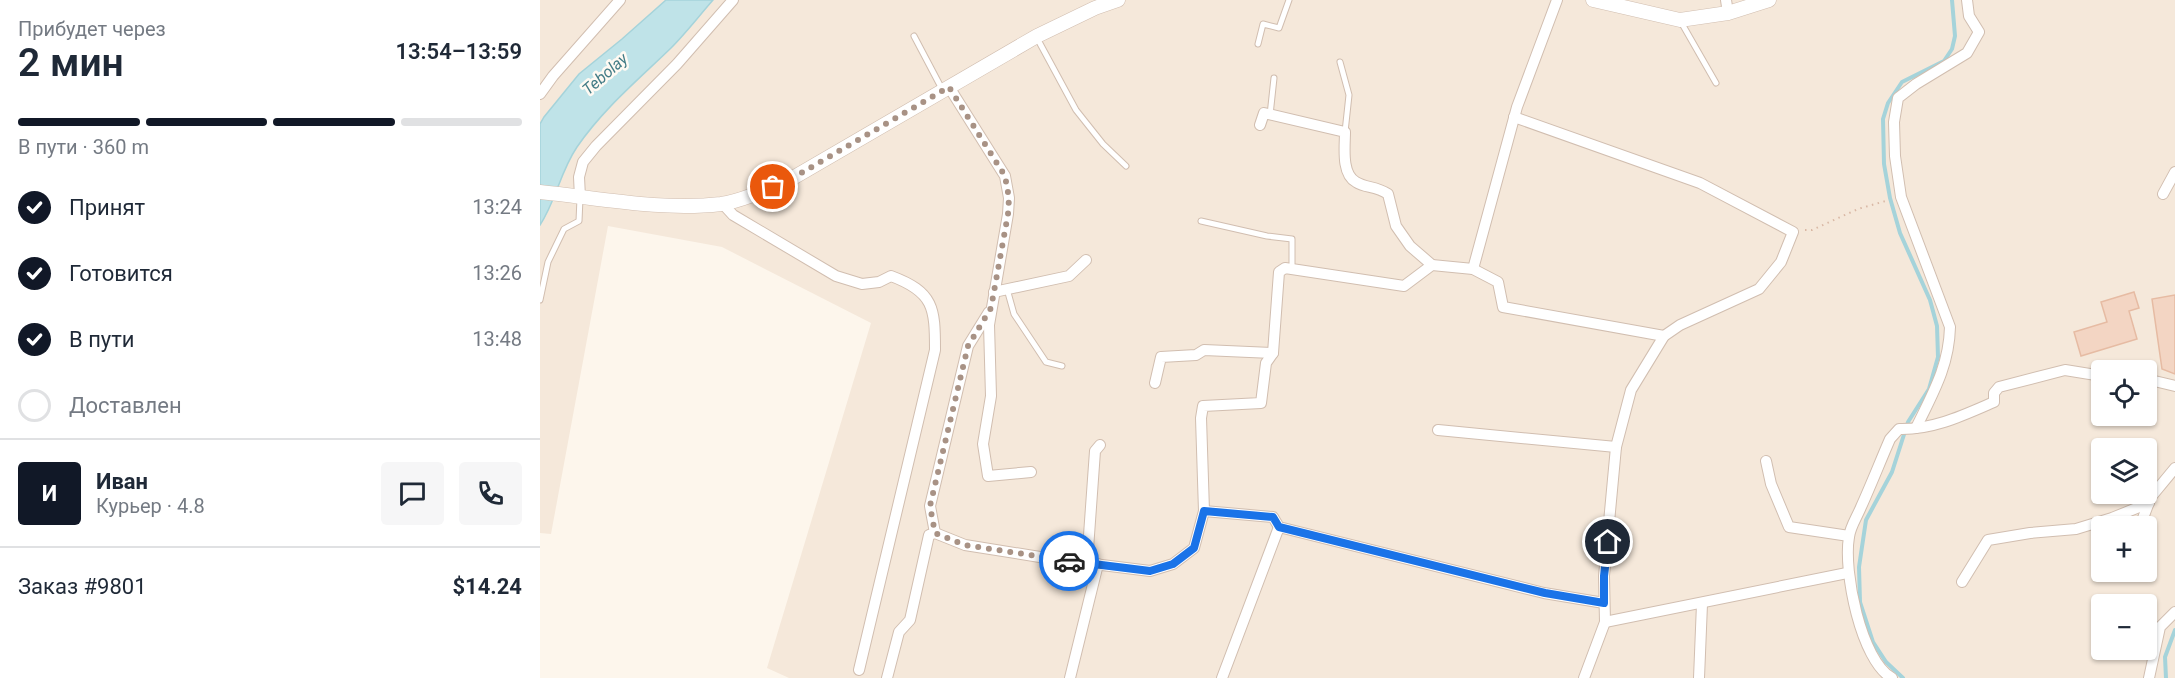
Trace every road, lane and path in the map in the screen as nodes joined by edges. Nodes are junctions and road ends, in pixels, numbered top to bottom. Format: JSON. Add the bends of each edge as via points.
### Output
{"nodes":[{"id":1,"x":621,"y":0,"type":"edge"},
{"id":2,"x":733,"y":0,"type":"edge"},
{"id":3,"x":1118,"y":0,"type":"edge"},
{"id":4,"x":1289,"y":0,"type":"edge"},
{"id":5,"x":1557,"y":0,"type":"edge"},
{"id":6,"x":1593,"y":0,"type":"edge"},
{"id":7,"x":1769,"y":0,"type":"edge"},
{"id":8,"x":1967,"y":0,"type":"edge"},
{"id":9,"x":1094,"y":4,"type":"edge"},
{"id":10,"x":1727,"y":6,"type":"edge"},
{"id":11,"x":1680,"y":20,"type":"junction"},
{"id":12,"x":914,"y":36,"type":"dead end"},
{"id":13,"x":1036,"y":36,"type":"junction"},
{"id":14,"x":1258,"y":44,"type":"dead end"},
{"id":15,"x":1340,"y":62,"type":"dead end"},
{"id":16,"x":1274,"y":78,"type":"dead end"},
{"id":17,"x":1716,"y":83,"type":"dead end"},
{"id":18,"x":946,"y":88,"type":"junction"},
{"id":19,"x":540,"y":94,"type":"edge"},
{"id":20,"x":1270,"y":115,"type":"junction"},
{"id":21,"x":1514,"y":117,"type":"junction"},
{"id":22,"x":1260,"y":124,"type":"dead end"},
{"id":23,"x":1344,"y":132,"type":"junction"},
{"id":24,"x":1126,"y":166,"type":"dead end"},
{"id":25,"x":2175,"y":172,"type":"edge"},
{"id":26,"x":540,"y":192,"type":"edge"},
{"id":27,"x":2163,"y":194,"type":"dead end"},
{"id":28,"x":580,"y":197,"type":"junction"},
{"id":29,"x":1887,"y":200,"type":"dead end"},
{"id":30,"x":722,"y":204,"type":"junction"},
{"id":31,"x":1201,"y":221,"type":"dead end"},
{"id":32,"x":1793,"y":232,"type":"junction"},
{"id":33,"x":1086,"y":260,"type":"dead end"},
{"id":34,"x":1432,"y":265,"type":"junction"},
{"id":35,"x":1292,"y":268,"type":"junction"},
{"id":36,"x":1473,"y":269,"type":"junction"},
{"id":37,"x":1007,"y":289,"type":"junction"},
{"id":38,"x":994,"y":292,"type":"junction"},
{"id":39,"x":540,"y":300,"type":"edge"},
{"id":40,"x":991,"y":308,"type":"junction"},
{"id":41,"x":1664,"y":336,"type":"junction"},
{"id":42,"x":1273,"y":353,"type":"junction"},
{"id":43,"x":1062,"y":366,"type":"dead end"},
{"id":44,"x":2091,"y":374,"type":"edge"},
{"id":45,"x":1155,"y":382,"type":"dead end"},
{"id":46,"x":2157,"y":382,"type":"edge"},
{"id":47,"x":2175,"y":386,"type":"edge"},
{"id":48,"x":1908,"y":428,"type":"junction"},
{"id":49,"x":1438,"y":430,"type":"dead end"},
{"id":50,"x":1100,"y":445,"type":"dead end"},
{"id":51,"x":1616,"y":447,"type":"junction"},
{"id":52,"x":1766,"y":461,"type":"dead end"},
{"id":53,"x":2175,"y":468,"type":"edge"},
{"id":54,"x":1031,"y":472,"type":"dead end"},
{"id":55,"x":2157,"y":490,"type":"edge"},
{"id":56,"x":2147,"y":504,"type":"edge"},
{"id":57,"x":1204,"y":511,"type":"junction"},
{"id":58,"x":1279,"y":527,"type":"junction"},
{"id":59,"x":935,"y":533,"type":"junction"},
{"id":60,"x":1849,"y":536,"type":"junction"},
{"id":61,"x":1093,"y":564,"type":"junction"},
{"id":62,"x":1847,"y":573,"type":"junction"},
{"id":63,"x":1962,"y":582,"type":"dead end"},
{"id":64,"x":1604,"y":603,"type":"junction"},
{"id":65,"x":1702,"y":604,"type":"junction"},
{"id":66,"x":2175,"y":612,"type":"edge"},
{"id":67,"x":1605,"y":622,"type":"junction"},
{"id":68,"x":859,"y":670,"type":"dead end"},
{"id":69,"x":887,"y":678,"type":"edge"},
{"id":70,"x":1070,"y":678,"type":"edge"},
{"id":71,"x":1222,"y":678,"type":"edge"},
{"id":72,"x":1584,"y":678,"type":"edge"},
{"id":73,"x":1700,"y":678,"type":"edge"},
{"id":74,"x":1892,"y":678,"type":"edge"},
{"id":75,"x":2150,"y":678,"type":"edge"}],
"edges":[{"from":1,"to":19,"type":"street"},
{"from":2,"to":28,"type":"street","via":[[583,162]]},
{"from":3,"to":9,"type":"street"},
{"from":4,"to":14,"type":"lane","via":[[1279,28],[1263,24]]},
{"from":5,"to":21,"type":"street"},
{"from":6,"to":11,"type":"street"},
{"from":7,"to":10,"type":"street"},
{"from":8,"to":48,"type":"street","via":[[1969,16],[1979,32],[1967,53],[1898,98],[1894,122],[1901,197],[1950,327],[1940,380]]},
{"from":9,"to":13,"type":"street"},
{"from":10,"to":11,"type":"street"},
{"from":11,"to":17,"type":"lane"},
{"from":12,"to":18,"type":"lane"},
{"from":13,"to":18,"type":"street"},
{"from":13,"to":24,"type":"lane","via":[[1076,110]]},
{"from":15,"to":23,"type":"lane","via":[[1349,95]]},
{"from":16,"to":20,"type":"lane"},
{"from":18,"to":30,"type":"street","via":[[791,179]]},
{"from":18,"to":38,"type":"street","via":[[1005,176],[1008,214]]},
{"from":20,"to":22,"type":"street","via":[[1264,114]]},
{"from":20,"to":23,"type":"street"},
{"from":21,"to":32,"type":"street","via":[[1700,183]]},
{"from":21,"to":36,"type":"street"},
{"from":23,"to":34,"type":"street","via":[[1349,174],[1355,182],[1388,194],[1396,226],[1410,246]]},
{"from":25,"to":27,"type":"street"},
{"from":26,"to":28,"type":"street"},
{"from":28,"to":30,"type":"street","via":[[669,205]]},
{"from":28,"to":39,"type":"lane","via":[[579,221],[564,229],[548,262]]},
{"from":29,"to":32,"type":"path","via":[[1812,230]]},
{"from":30,"to":68,"type":"street","via":[[733,215],[836,276],[862,285],[891,276],[911,284],[932,304],[935,350]]},
{"from":31,"to":35,"type":"lane","via":[[1292,239]]},
{"from":32,"to":41,"type":"street","via":[[1781,262],[1759,289]]},
{"from":33,"to":37,"type":"street","via":[[1069,276]]},
{"from":34,"to":35,"type":"street","via":[[1404,286]]},
{"from":34,"to":36,"type":"street"},
{"from":35,"to":42,"type":"street","via":[[1279,272]]},
{"from":36,"to":41,"type":"street","via":[[1498,282],[1503,307]]},
{"from":37,"to":38,"type":"street"},
{"from":37,"to":43,"type":"lane","via":[[1014,314],[1046,362]]},
{"from":38,"to":40,"type":"street"},
{"from":40,"to":54,"type":"street","via":[[991,396],[983,444],[988,476]]},
{"from":40,"to":59,"type":"street","via":[[968,346],[930,506]]},
{"from":41,"to":51,"type":"street","via":[[1631,390]]},
{"from":42,"to":45,"type":"street","via":[[1204,350],[1196,356],[1161,357]]},
{"from":42,"to":57,"type":"street","via":[[1266,363],[1261,403],[1203,406]]},
{"from":44,"to":48,"type":"street","via":[[2065,370],[1999,387],[1994,402],[1948,422]]},
{"from":46,"to":47,"type":"street"},
{"from":48,"to":60,"type":"street","via":[[1890,439]]},
{"from":49,"to":51,"type":"street"},
{"from":50,"to":61,"type":"street","via":[[1095,451]]},
{"from":51,"to":64,"type":"street"},
{"from":52,"to":60,"type":"street","via":[[1789,527]]},
{"from":53,"to":55,"type":"street"},
{"from":56,"to":63,"type":"street","via":[[2076,530],[1988,540]]},
{"from":57,"to":58,"type":"street","via":[[1273,517]]},
{"from":57,"to":61,"type":"street","via":[[1194,548],[1173,564],[1150,571]]},
{"from":58,"to":64,"type":"street","via":[[1545,593]]},
{"from":58,"to":71,"type":"street"},
{"from":59,"to":61,"type":"street","via":[[965,545]]},
{"from":59,"to":69,"type":"street","via":[[929,535],[910,620],[899,633]]},
{"from":60,"to":62,"type":"street"},
{"from":61,"to":70,"type":"street"},
{"from":62,"to":65,"type":"street"},
{"from":62,"to":74,"type":"street","via":[[1864,637],[1884,673]]},
{"from":64,"to":67,"type":"street"},
{"from":65,"to":67,"type":"street"},
{"from":65,"to":73,"type":"street"},
{"from":66,"to":75,"type":"street","via":[[2160,627]]},
{"from":67,"to":72,"type":"street"}]}
